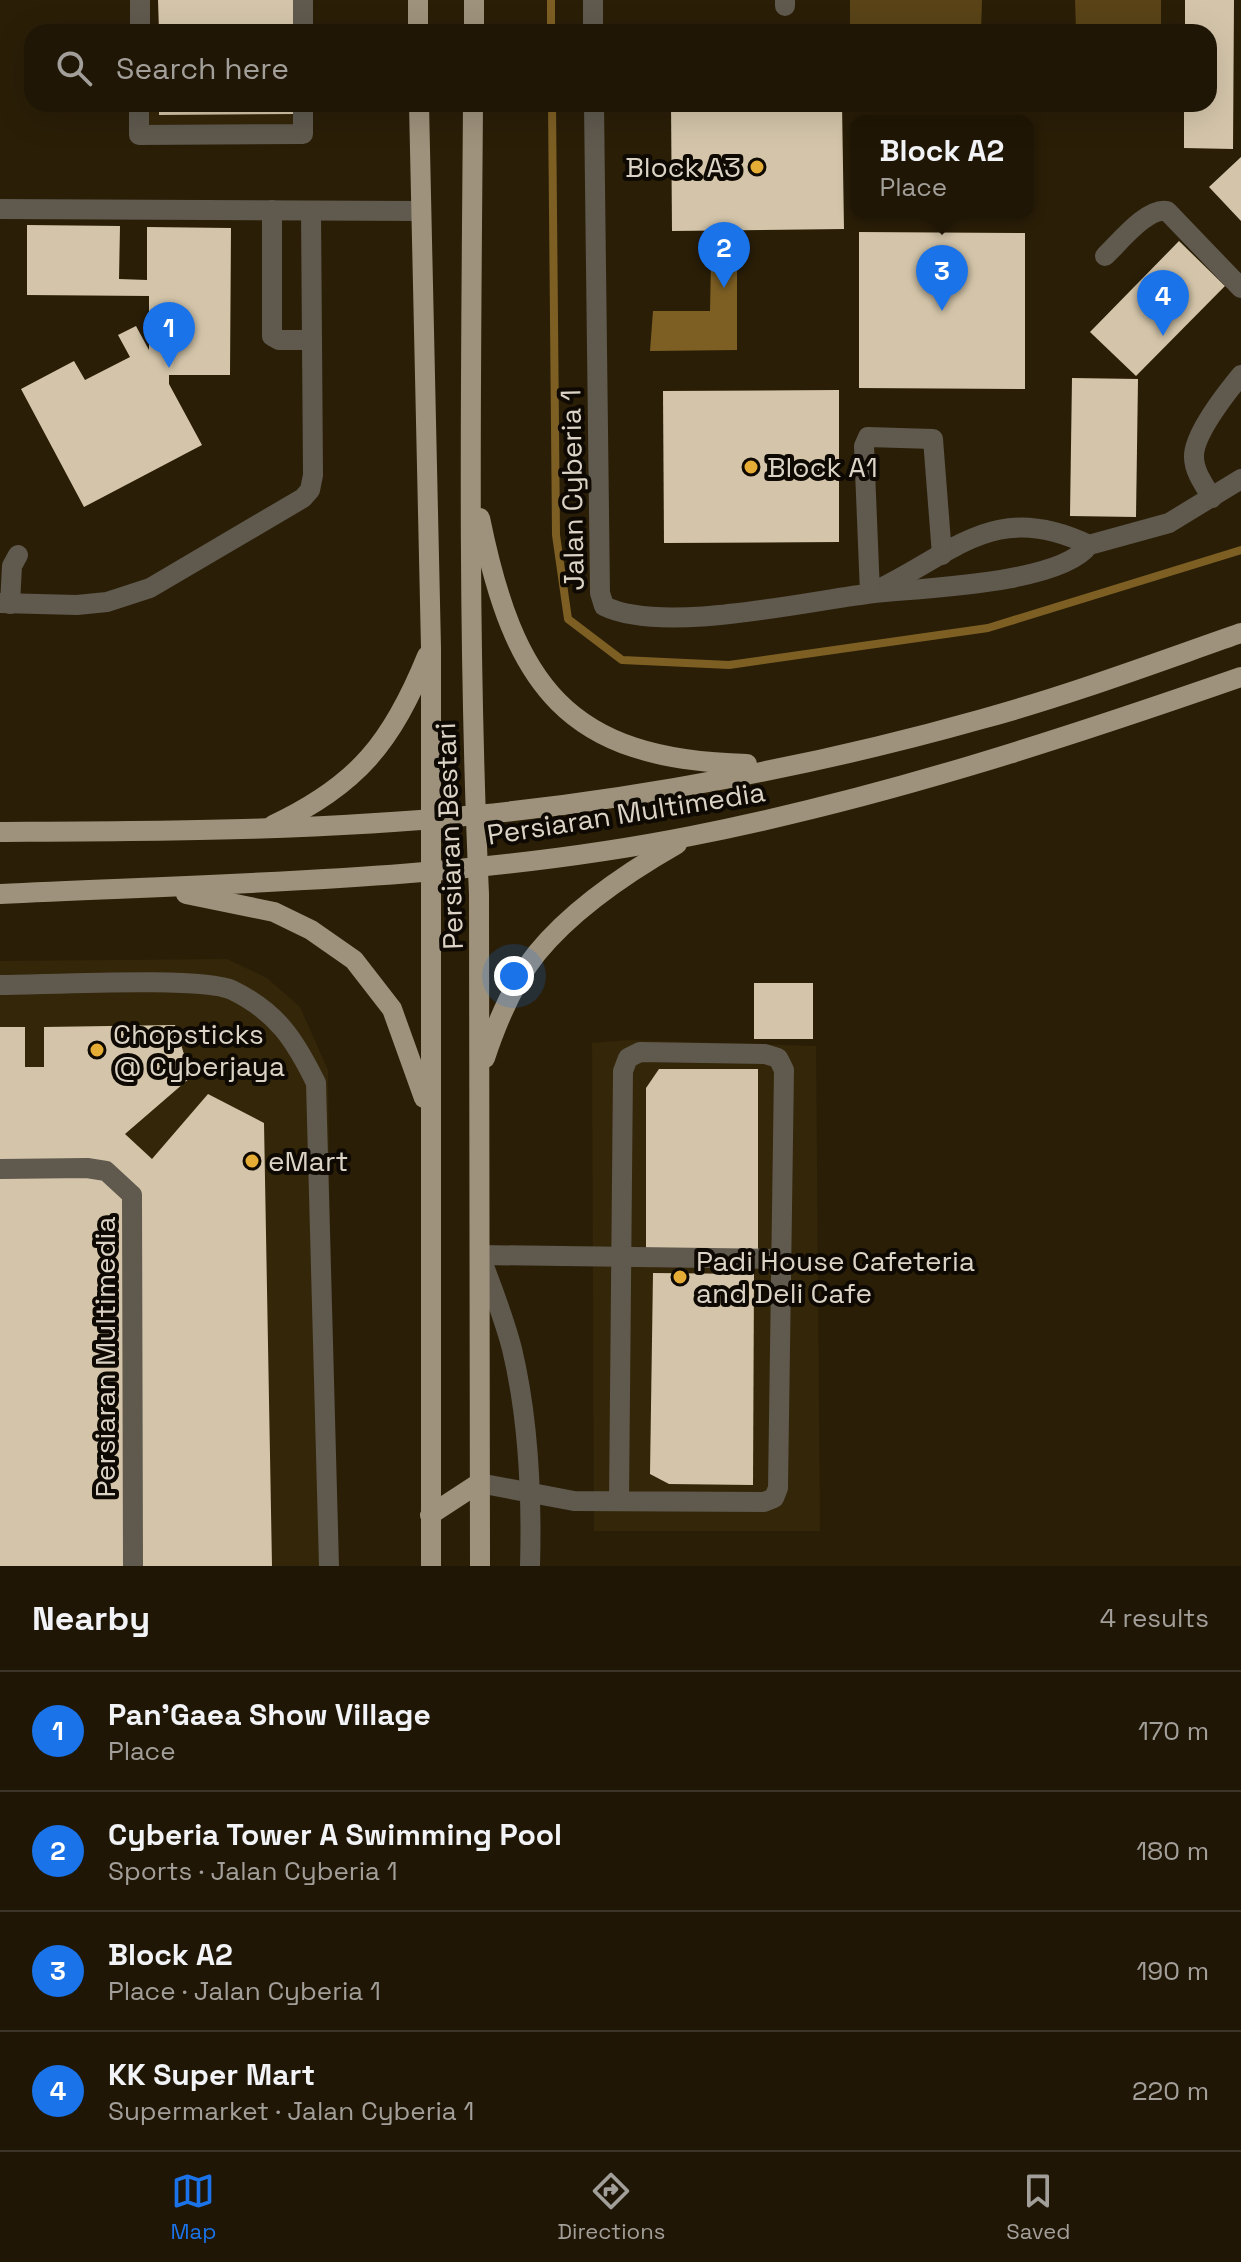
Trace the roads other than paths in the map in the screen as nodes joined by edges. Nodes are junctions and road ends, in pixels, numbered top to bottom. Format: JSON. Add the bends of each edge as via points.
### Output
{"nodes":[{"id":1,"x":140,"y":0,"type":"edge"},
{"id":2,"x":303,"y":0,"type":"edge"},
{"id":3,"x":418,"y":0,"type":"edge"},
{"id":4,"x":474,"y":0,"type":"edge"},
{"id":5,"x":593,"y":0,"type":"edge"},
{"id":6,"x":140,"y":24,"type":"edge"},
{"id":7,"x":303,"y":24,"type":"edge"},
{"id":8,"x":418,"y":24,"type":"edge"},
{"id":9,"x":474,"y":24,"type":"edge"},
{"id":10,"x":593,"y":24,"type":"edge"},
{"id":11,"x":139,"y":112,"type":"edge"},
{"id":12,"x":303,"y":112,"type":"edge"},
{"id":13,"x":419,"y":112,"type":"edge"},
{"id":14,"x":473,"y":112,"type":"edge"},
{"id":15,"x":594,"y":112,"type":"edge"},
{"id":16,"x":0,"y":209,"type":"edge"},
{"id":17,"x":272,"y":210,"type":"junction"},
{"id":18,"x":311,"y":211,"type":"junction"},
{"id":19,"x":420,"y":211,"type":"junction"},
{"id":20,"x":1105,"y":256,"type":"dead end"},
{"id":21,"x":1241,"y":288,"type":"edge"},
{"id":22,"x":312,"y":340,"type":"junction"},
{"id":23,"x":1241,"y":375,"type":"edge"},
{"id":24,"x":471,"y":471,"type":"junction"},
{"id":25,"x":1241,"y":479,"type":"edge"},
{"id":26,"x":1212,"y":498,"type":"junction"},
{"id":27,"x":1089,"y":545,"type":"junction"},
{"id":28,"x":18,"y":555,"type":"dead end"},
{"id":29,"x":942,"y":555,"type":"junction"},
{"id":30,"x":870,"y":593,"type":"junction"},
{"id":31,"x":5,"y":603,"type":"edge"},
{"id":32,"x":1241,"y":633,"type":"edge"},
{"id":33,"x":431,"y":648,"type":"junction"},
{"id":34,"x":1241,"y":677,"type":"edge"},
{"id":35,"x":821,"y":757,"type":"junction"},
{"id":36,"x":475,"y":816,"type":"junction"},
{"id":37,"x":431,"y":819,"type":"junction"},
{"id":38,"x":263,"y":830,"type":"junction"},
{"id":39,"x":0,"y":832,"type":"edge"},
{"id":40,"x":691,"y":836,"type":"junction"},
{"id":41,"x":478,"y":866,"type":"junction"},
{"id":42,"x":431,"y":870,"type":"junction"},
{"id":43,"x":152,"y":887,"type":"junction"},
{"id":44,"x":0,"y":894,"type":"edge"},
{"id":45,"x":0,"y":985,"type":"edge"},
{"id":46,"x":481,"y":1071,"type":"junction"},
{"id":47,"x":430,"y":1113,"type":"junction"},
{"id":48,"x":0,"y":1169,"type":"edge"},
{"id":49,"x":480,"y":1255,"type":"junction"},
{"id":50,"x":620,"y":1255,"type":"junction"},
{"id":51,"x":781,"y":1259,"type":"junction"},
{"id":52,"x":479,"y":1483,"type":"junction"},
{"id":53,"x":532,"y":1492,"type":"junction"},
{"id":54,"x":619,"y":1501,"type":"junction"},
{"id":55,"x":430,"y":1515,"type":"junction"},
{"id":56,"x":133,"y":1566,"type":"edge"},
{"id":57,"x":329,"y":1566,"type":"edge"},
{"id":58,"x":431,"y":1566,"type":"edge"},
{"id":59,"x":480,"y":1566,"type":"edge"},
{"id":60,"x":530,"y":1566,"type":"edge"}],
"edges":[{"from":1,"to":6,"type":"street"},
{"from":2,"to":7,"type":"street"},
{"from":3,"to":8,"type":"main road"},
{"from":4,"to":9,"type":"main road"},
{"from":5,"to":10,"type":"street"},
{"from":11,"to":12,"type":"street","via":[[139,135],[303,134]]},
{"from":13,"to":19,"type":"main road","name":"Persiaran Bestari"},
{"from":14,"to":24,"type":"main road","name":"Persiaran Bestari"},
{"from":15,"to":30,"type":"street","name":"Jalan Cyberia 1","via":[[604,606],[617,613],[706,615]]},
{"from":16,"to":17,"type":"street"},
{"from":17,"to":18,"type":"street"},
{"from":17,"to":22,"type":"street","via":[[272,336]]},
{"from":18,"to":19,"type":"street"},
{"from":18,"to":22,"type":"street"},
{"from":19,"to":33,"type":"main road","name":"Persiaran Bestari"},
{"from":20,"to":21,"type":"street","via":[[1151,214],[1167,211]]},
{"from":22,"to":31,"type":"street","via":[[313,475],[303,498],[150,588],[107,602]]},
{"from":23,"to":26,"type":"street","via":[[1213,412],[1193,455]]},
{"from":24,"to":35,"type":"main road","via":[[493,580],[517,647],[570,713],[608,738],[652,755],[747,764]]},
{"from":24,"to":36,"type":"main road","name":"Persiaran Bestari"},
{"from":25,"to":26,"type":"street","name":"Jalan Cyberia 1"},
{"from":26,"to":27,"type":"street","name":"Jalan Cyberia 1","via":[[1169,523]]},
{"from":27,"to":29,"type":"street","name":"Jalan Cyberia 1","via":[[1053,532],[999,527]]},
{"from":27,"to":30,"type":"street","name":"Jalan Cyberia 1","via":[[1059,566],[1005,579]]},
{"from":28,"to":31,"type":"street"},
{"from":29,"to":30,"type":"street","name":"Jalan Cyberia 1"},
{"from":29,"to":30,"type":"street","via":[[933,439],[868,437],[864,446]]},
{"from":32,"to":35,"type":"main road","name":"Persiaran Multimedia","via":[[982,719]]},
{"from":33,"to":37,"type":"main road","name":"Persiaran Bestari"},
{"from":33,"to":38,"type":"main road","via":[[402,713],[363,765],[337,791]]},
{"from":34,"to":40,"type":"main road","name":"Persiaran Multimedia","via":[[990,762]]},
{"from":35,"to":36,"type":"main road","name":"Persiaran Multimedia"},
{"from":36,"to":37,"type":"main road","name":"Persiaran Multimedia"},
{"from":36,"to":41,"type":"main road","name":"Persiaran Bestari"},
{"from":37,"to":38,"type":"main road","name":"Persiaran Multimedia"},
{"from":37,"to":42,"type":"main road","name":"Persiaran Bestari"},
{"from":38,"to":39,"type":"main road","name":"Persiaran Multimedia"},
{"from":40,"to":41,"type":"main road","name":"Persiaran Multimedia"},
{"from":40,"to":46,"type":"main road","via":[[639,866],[536,955],[504,1008]]},
{"from":41,"to":42,"type":"main road","name":"Persiaran Multimedia"},
{"from":41,"to":46,"type":"main road","name":"Persiaran Bestari"},
{"from":42,"to":43,"type":"main road","name":"Persiaran Multimedia"},
{"from":42,"to":47,"type":"main road","name":"Persiaran Bestari"},
{"from":43,"to":44,"type":"main road","name":"Persiaran Multimedia"},
{"from":43,"to":47,"type":"main road","via":[[274,912],[354,960],[392,1009]]},
{"from":45,"to":57,"type":"street","via":[[229,989],[266,1011],[292,1035],[316,1083]]},
{"from":46,"to":49,"type":"main road","name":"Persiaran Bestari"},
{"from":47,"to":55,"type":"main road","name":"Persiaran Bestari"},
{"from":48,"to":56,"type":"street","name":"Persiaran Multimedia","via":[[106,1171],[132,1195]]},
{"from":49,"to":50,"type":"street"},
{"from":49,"to":52,"type":"main road","name":"Persiaran Bestari"},
{"from":49,"to":53,"type":"street","via":[[511,1347]]},
{"from":50,"to":51,"type":"street"},
{"from":50,"to":51,"type":"street","via":[[623,1071],[628,1058],[640,1052],[765,1054],[778,1058],[784,1070]]},
{"from":50,"to":54,"type":"street"},
{"from":51,"to":54,"type":"street","via":[[774,1498]]},
{"from":52,"to":53,"type":"street"},
{"from":52,"to":55,"type":"main road"},
{"from":52,"to":59,"type":"main road","name":"Persiaran Bestari"},
{"from":53,"to":54,"type":"street","via":[[574,1501]]},
{"from":53,"to":60,"type":"street"},
{"from":55,"to":58,"type":"main road","name":"Persiaran Bestari"}]}
